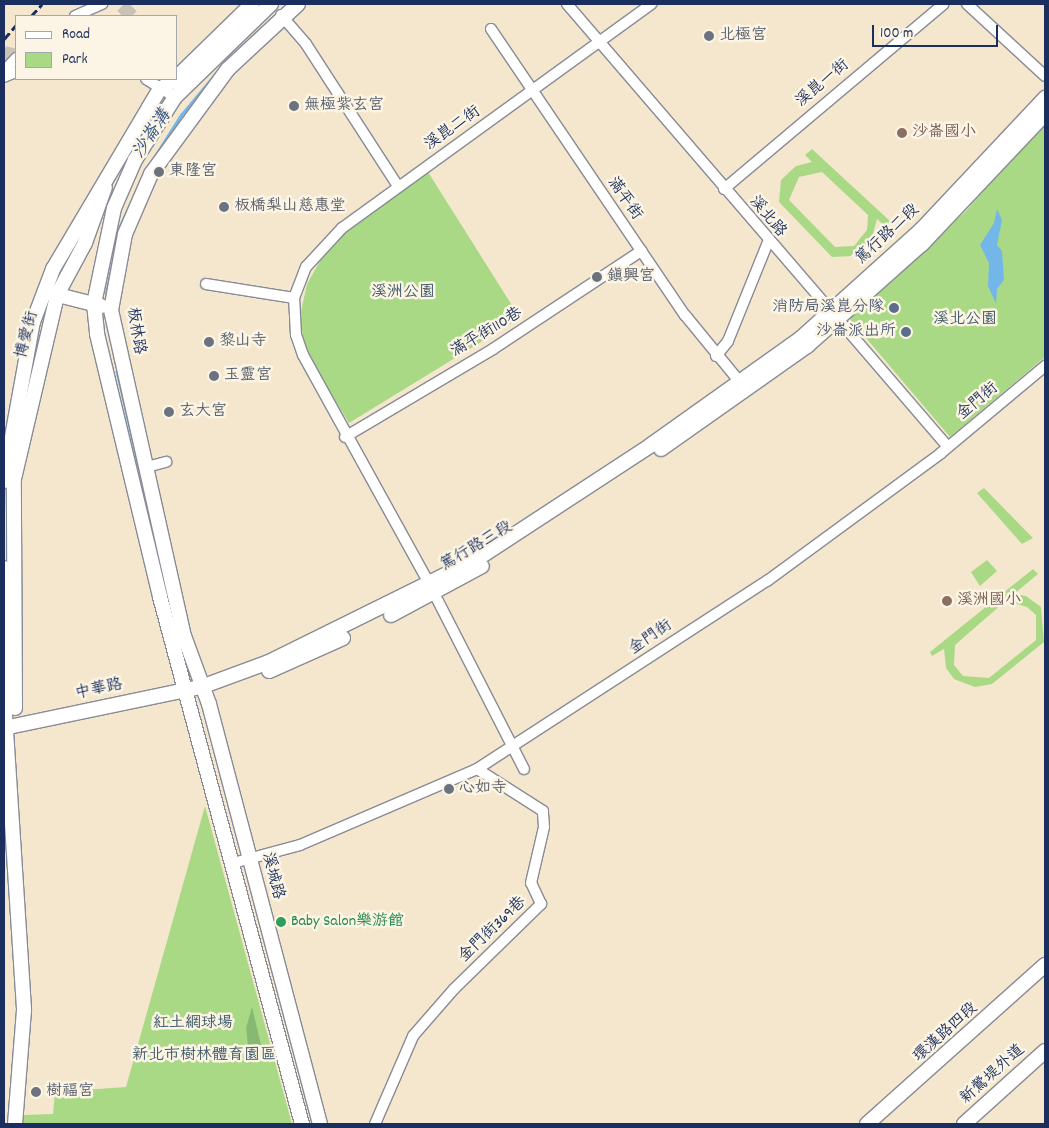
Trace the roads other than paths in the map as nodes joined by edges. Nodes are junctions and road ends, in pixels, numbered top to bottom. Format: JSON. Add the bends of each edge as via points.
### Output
{"nodes":[{"id":1,"x":102,"y":4,"type":"edge"},
{"id":2,"x":252,"y":4,"type":"edge"},
{"id":3,"x":271,"y":4,"type":"edge"},
{"id":4,"x":298,"y":4,"type":"edge"},
{"id":5,"x":567,"y":4,"type":"edge"},
{"id":6,"x":651,"y":4,"type":"edge"},
{"id":7,"x":944,"y":4,"type":"edge"},
{"id":8,"x":967,"y":4,"type":"edge"},
{"id":9,"x":77,"y":15,"type":"edge"},
{"id":10,"x":281,"y":15,"type":"junction"},
{"id":11,"x":491,"y":29,"type":"dead end"},
{"id":12,"x":600,"y":43,"type":"junction"},
{"id":13,"x":15,"y":59,"type":"edge"},
{"id":14,"x":4,"y":71,"type":"edge"},
{"id":15,"x":15,"y":73,"type":"edge"},
{"id":16,"x":1045,"y":76,"type":"edge"},
{"id":17,"x":178,"y":77,"type":"edge"},
{"id":18,"x":4,"y":79,"type":"edge"},
{"id":19,"x":178,"y":79,"type":"edge"},
{"id":20,"x":150,"y":80,"type":"edge"},
{"id":21,"x":170,"y":85,"type":"edge"},
{"id":22,"x":534,"y":90,"type":"junction"},
{"id":23,"x":1045,"y":98,"type":"edge"},
{"id":24,"x":1045,"y":114,"type":"edge"},
{"id":25,"x":398,"y":186,"type":"junction"},
{"id":26,"x":724,"y":189,"type":"junction"},
{"id":27,"x":768,"y":242,"type":"junction"},
{"id":28,"x":641,"y":251,"type":"junction"},
{"id":29,"x":206,"y":284,"type":"dead end"},
{"id":30,"x":51,"y":293,"type":"junction"},
{"id":31,"x":294,"y":298,"type":"junction"},
{"id":32,"x":94,"y":304,"type":"junction"},
{"id":33,"x":112,"y":310,"type":"junction"},
{"id":34,"x":834,"y":315,"type":"junction"},
{"id":35,"x":716,"y":356,"type":"junction"},
{"id":36,"x":1045,"y":366,"type":"edge"},
{"id":37,"x":742,"y":386,"type":"junction"},
{"id":38,"x":346,"y":437,"type":"junction"},
{"id":39,"x":948,"y":447,"type":"junction"},
{"id":40,"x":166,"y":462,"type":"dead end"},
{"id":41,"x":148,"y":466,"type":"junction"},
{"id":42,"x":4,"y":481,"type":"edge"},
{"id":43,"x":4,"y":568,"type":"edge"},
{"id":44,"x":432,"y":589,"type":"junction"},
{"id":45,"x":203,"y":690,"type":"junction"},
{"id":46,"x":187,"y":694,"type":"junction"},
{"id":47,"x":7,"y":732,"type":"edge"},
{"id":48,"x":514,"y":746,"type":"junction"},
{"id":49,"x":477,"y":769,"type":"junction"},
{"id":50,"x":524,"y":769,"type":"dead end"},
{"id":51,"x":250,"y":859,"type":"junction"},
{"id":52,"x":233,"y":862,"type":"junction"},
{"id":53,"x":1045,"y":965,"type":"edge"},
{"id":54,"x":1045,"y":1051,"type":"edge"},
{"id":55,"x":15,"y":1124,"type":"edge"},
{"id":56,"x":302,"y":1124,"type":"edge"},
{"id":57,"x":320,"y":1124,"type":"edge"},
{"id":58,"x":375,"y":1124,"type":"edge"},
{"id":59,"x":867,"y":1124,"type":"edge"},
{"id":60,"x":964,"y":1124,"type":"edge"}],
"edges":[{"from":1,"to":9,"type":"street"},
{"from":2,"to":17,"type":"street","name":"博愛街"},
{"from":3,"to":10,"type":"street"},
{"from":3,"to":19,"type":"street","name":"博愛街"},
{"from":4,"to":10,"type":"street","name":"板林路"},
{"from":5,"to":12,"type":"street","name":"溪北路"},
{"from":6,"to":12,"type":"street","name":"溪崑二街"},
{"from":7,"to":26,"type":"street","name":"溪崑一街"},
{"from":8,"to":16,"type":"street"},
{"from":10,"to":25,"type":"street","via":[[306,44]]},
{"from":10,"to":33,"type":"street","name":"板林路","via":[[201,100],[151,174],[125,234]]},
{"from":11,"to":22,"type":"street","name":"滿平街"},
{"from":12,"to":22,"type":"street","name":"溪崑二街"},
{"from":12,"to":26,"type":"street","name":"溪北路"},
{"from":13,"to":14,"type":"street"},
{"from":15,"to":18,"type":"street"},
{"from":20,"to":21,"type":"street"},
{"from":21,"to":30,"type":"street","name":"博愛街","via":[[104,187],[85,243]]},
{"from":21,"to":32,"type":"street","name":"博愛街","via":[[114,208]]},
{"from":22,"to":25,"type":"street","name":"溪崑二街"},
{"from":22,"to":28,"type":"street","name":"滿平街"},
{"from":23,"to":34,"type":"street","name":"篤行路二段","via":[[922,229]]},
{"from":24,"to":34,"type":"street","name":"篤行路二段","via":[[922,244]]},
{"from":25,"to":31,"type":"street","name":"溪崑二街","via":[[328,242],[306,267]]},
{"from":26,"to":27,"type":"street","name":"溪北路"},
{"from":27,"to":34,"type":"street","name":"溪北路"},
{"from":27,"to":35,"type":"street","via":[[728,341]]},
{"from":28,"to":35,"type":"street","name":"滿平街"},
{"from":28,"to":38,"type":"street","name":"滿平街110巷","via":[[493,349]]},
{"from":29,"to":31,"type":"street"},
{"from":30,"to":32,"type":"street"},
{"from":30,"to":42,"type":"street","name":"博愛街","via":[[33,322]]},
{"from":30,"to":47,"type":"street","name":"博愛街","via":[[14,479],[15,720]]},
{"from":31,"to":38,"type":"street","via":[[296,335],[302,355]]},
{"from":32,"to":33,"type":"street"},
{"from":32,"to":46,"type":"street","via":[[117,420]]},
{"from":33,"to":41,"type":"street","name":"板林路"},
{"from":34,"to":37,"type":"street","name":"篤行路二段"},
{"from":34,"to":39,"type":"street","name":"溪北路"},
{"from":35,"to":37,"type":"street","name":"滿平街"},
{"from":36,"to":39,"type":"street","name":"金門街"},
{"from":37,"to":44,"type":"street","name":"篤行路三段"},
{"from":38,"to":44,"type":"street"},
{"from":39,"to":48,"type":"street","name":"金門街","via":[[768,581]]},
{"from":40,"to":41,"type":"street"},
{"from":41,"to":45,"type":"street","name":"板林路","via":[[184,636]]},
{"from":43,"to":47,"type":"street"},
{"from":44,"to":45,"type":"street","name":"篤行路三段"},
{"from":44,"to":48,"type":"street"},
{"from":45,"to":46,"type":"street","name":"中華路"},
{"from":45,"to":51,"type":"street","name":"溪城路"},
{"from":46,"to":47,"type":"street","name":"中華路"},
{"from":46,"to":52,"type":"street"},
{"from":47,"to":55,"type":"street","via":[[24,1010]]},
{"from":48,"to":49,"type":"street","name":"金門街"},
{"from":48,"to":50,"type":"street"},
{"from":49,"to":51,"type":"street","name":"金門街","via":[[300,844]]},
{"from":49,"to":58,"type":"street","name":"金門街369巷","via":[[543,811],[544,827],[531,883],[541,904],[454,989],[413,1036]]},
{"from":51,"to":52,"type":"street","name":"金門街"},
{"from":51,"to":57,"type":"street","name":"溪城路"},
{"from":52,"to":56,"type":"street"},
{"from":53,"to":59,"type":"street","name":"環漢路四段"},
{"from":54,"to":60,"type":"street","name":"新鶯堤外道"}]}
